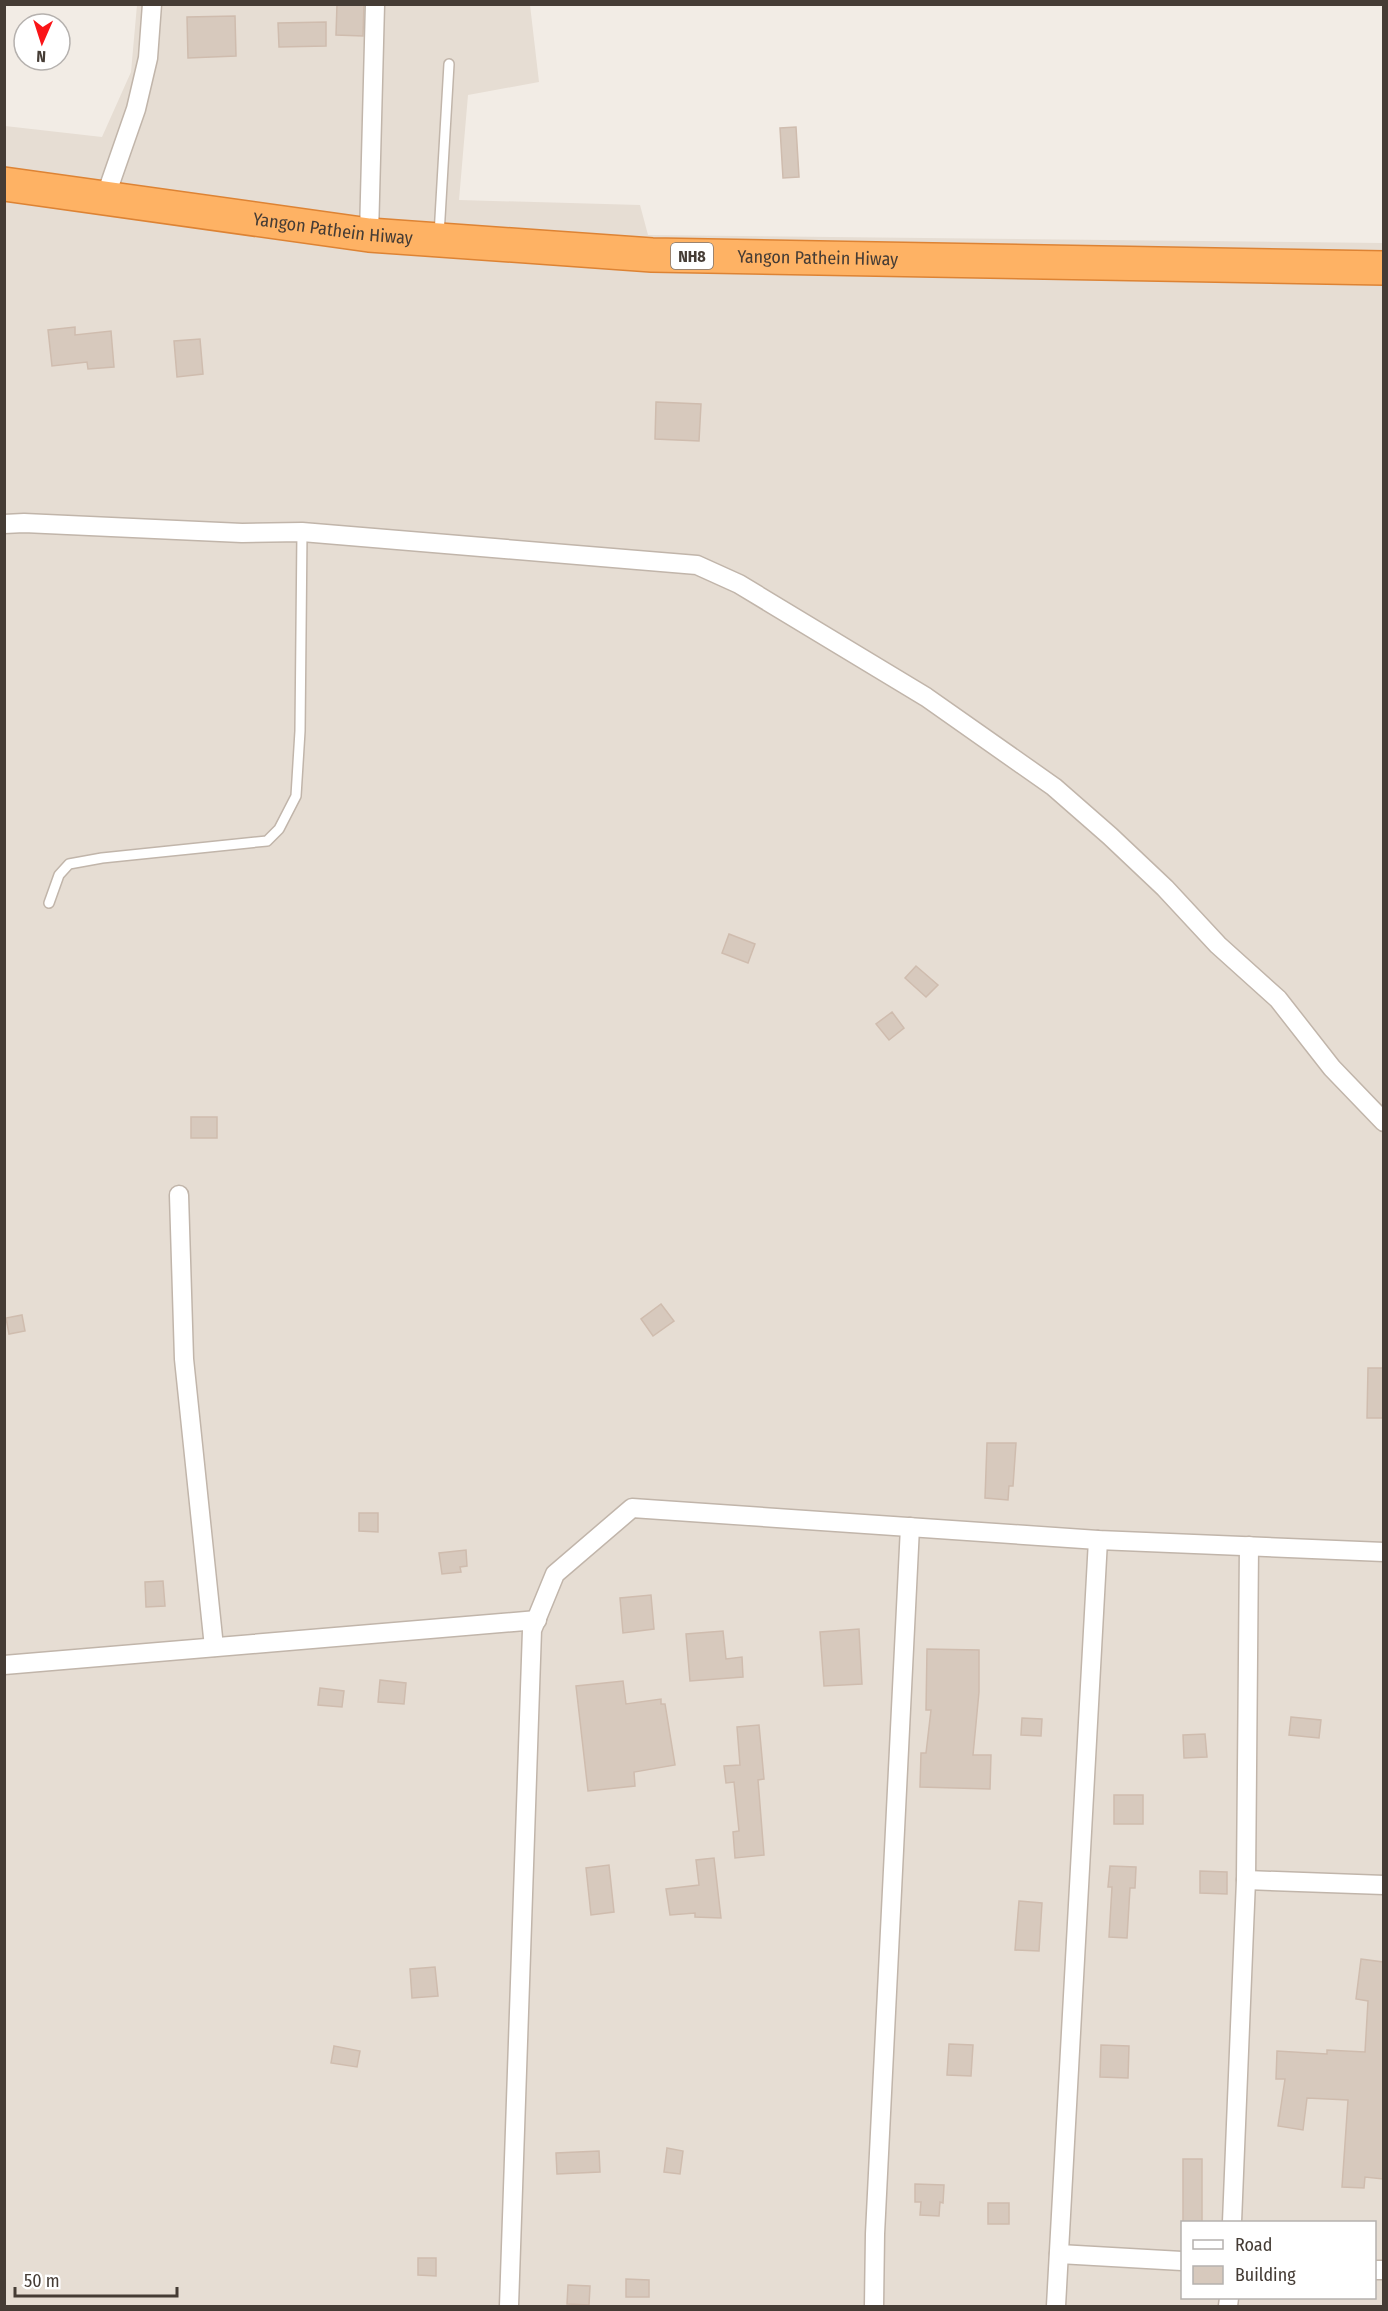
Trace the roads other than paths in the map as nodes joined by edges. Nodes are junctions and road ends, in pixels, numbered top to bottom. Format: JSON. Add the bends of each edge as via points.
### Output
{"nodes":[{"id":1,"x":152,"y":4,"type":"edge"},
{"id":2,"x":375,"y":4,"type":"edge"},
{"id":3,"x":450,"y":64,"type":"dead end"},
{"id":4,"x":4,"y":184,"type":"edge"},
{"id":5,"x":105,"y":198,"type":"junction"},
{"id":6,"x":369,"y":235,"type":"junction"},
{"id":7,"x":438,"y":240,"type":"junction"},
{"id":8,"x":1383,"y":268,"type":"edge"},
{"id":9,"x":4,"y":524,"type":"edge"},
{"id":10,"x":302,"y":532,"type":"junction"},
{"id":11,"x":49,"y":903,"type":"dead end"},
{"id":12,"x":1383,"y":1122,"type":"edge"},
{"id":13,"x":179,"y":1195,"type":"dead end"},
{"id":14,"x":910,"y":1527,"type":"junction"},
{"id":15,"x":1098,"y":1540,"type":"junction"},
{"id":16,"x":1249,"y":1546,"type":"junction"},
{"id":17,"x":1383,"y":1552,"type":"edge"},
{"id":18,"x":537,"y":1620,"type":"junction"},
{"id":19,"x":214,"y":1647,"type":"junction"},
{"id":20,"x":4,"y":1665,"type":"edge"},
{"id":21,"x":1246,"y":1880,"type":"junction"},
{"id":22,"x":1383,"y":1885,"type":"edge"},
{"id":23,"x":1232,"y":2221,"type":"edge"},
{"id":24,"x":1059,"y":2254,"type":"junction"},
{"id":25,"x":1181,"y":2261,"type":"edge"},
{"id":26,"x":509,"y":2307,"type":"edge"},
{"id":27,"x":874,"y":2307,"type":"edge"},
{"id":28,"x":1056,"y":2307,"type":"edge"}],
"edges":[{"from":1,"to":5,"type":"street","via":[[148,58],[136,109]]},
{"from":2,"to":6,"type":"street"},
{"from":3,"to":7,"type":"lane"},
{"from":4,"to":5,"type":"highway","name":"Yangon Pathein Hiway","number":"NH8"},
{"from":5,"to":6,"type":"highway","name":"Yangon Pathein Hiway","number":"NH8"},
{"from":6,"to":7,"type":"highway","name":"Yangon Pathein Hiway","number":"NH8"},
{"from":7,"to":8,"type":"highway","name":"Yangon Pathein Hiway","number":"NH8","via":[[652,255]]},
{"from":9,"to":10,"type":"street"},
{"from":10,"to":11,"type":"lane","via":[[296,796],[279,828],[267,841],[69,864],[59,875]]},
{"from":10,"to":12,"type":"street","via":[[697,565],[739,584],[926,697],[1053,787],[1110,836],[1218,945],[1278,999],[1332,1068]]},
{"from":13,"to":19,"type":"street","via":[[184,1359]]},
{"from":14,"to":15,"type":"street"},
{"from":14,"to":18,"type":"street","via":[[632,1508],[555,1574]]},
{"from":14,"to":27,"type":"street"},
{"from":15,"to":16,"type":"street"},
{"from":15,"to":24,"type":"street"},
{"from":16,"to":17,"type":"street"},
{"from":16,"to":21,"type":"street"},
{"from":18,"to":19,"type":"street"},
{"from":18,"to":26,"type":"street","via":[[532,1630]]},
{"from":19,"to":20,"type":"street"},
{"from":21,"to":22,"type":"street"},
{"from":21,"to":23,"type":"street"},
{"from":24,"to":25,"type":"street"},
{"from":24,"to":28,"type":"street"}]}
